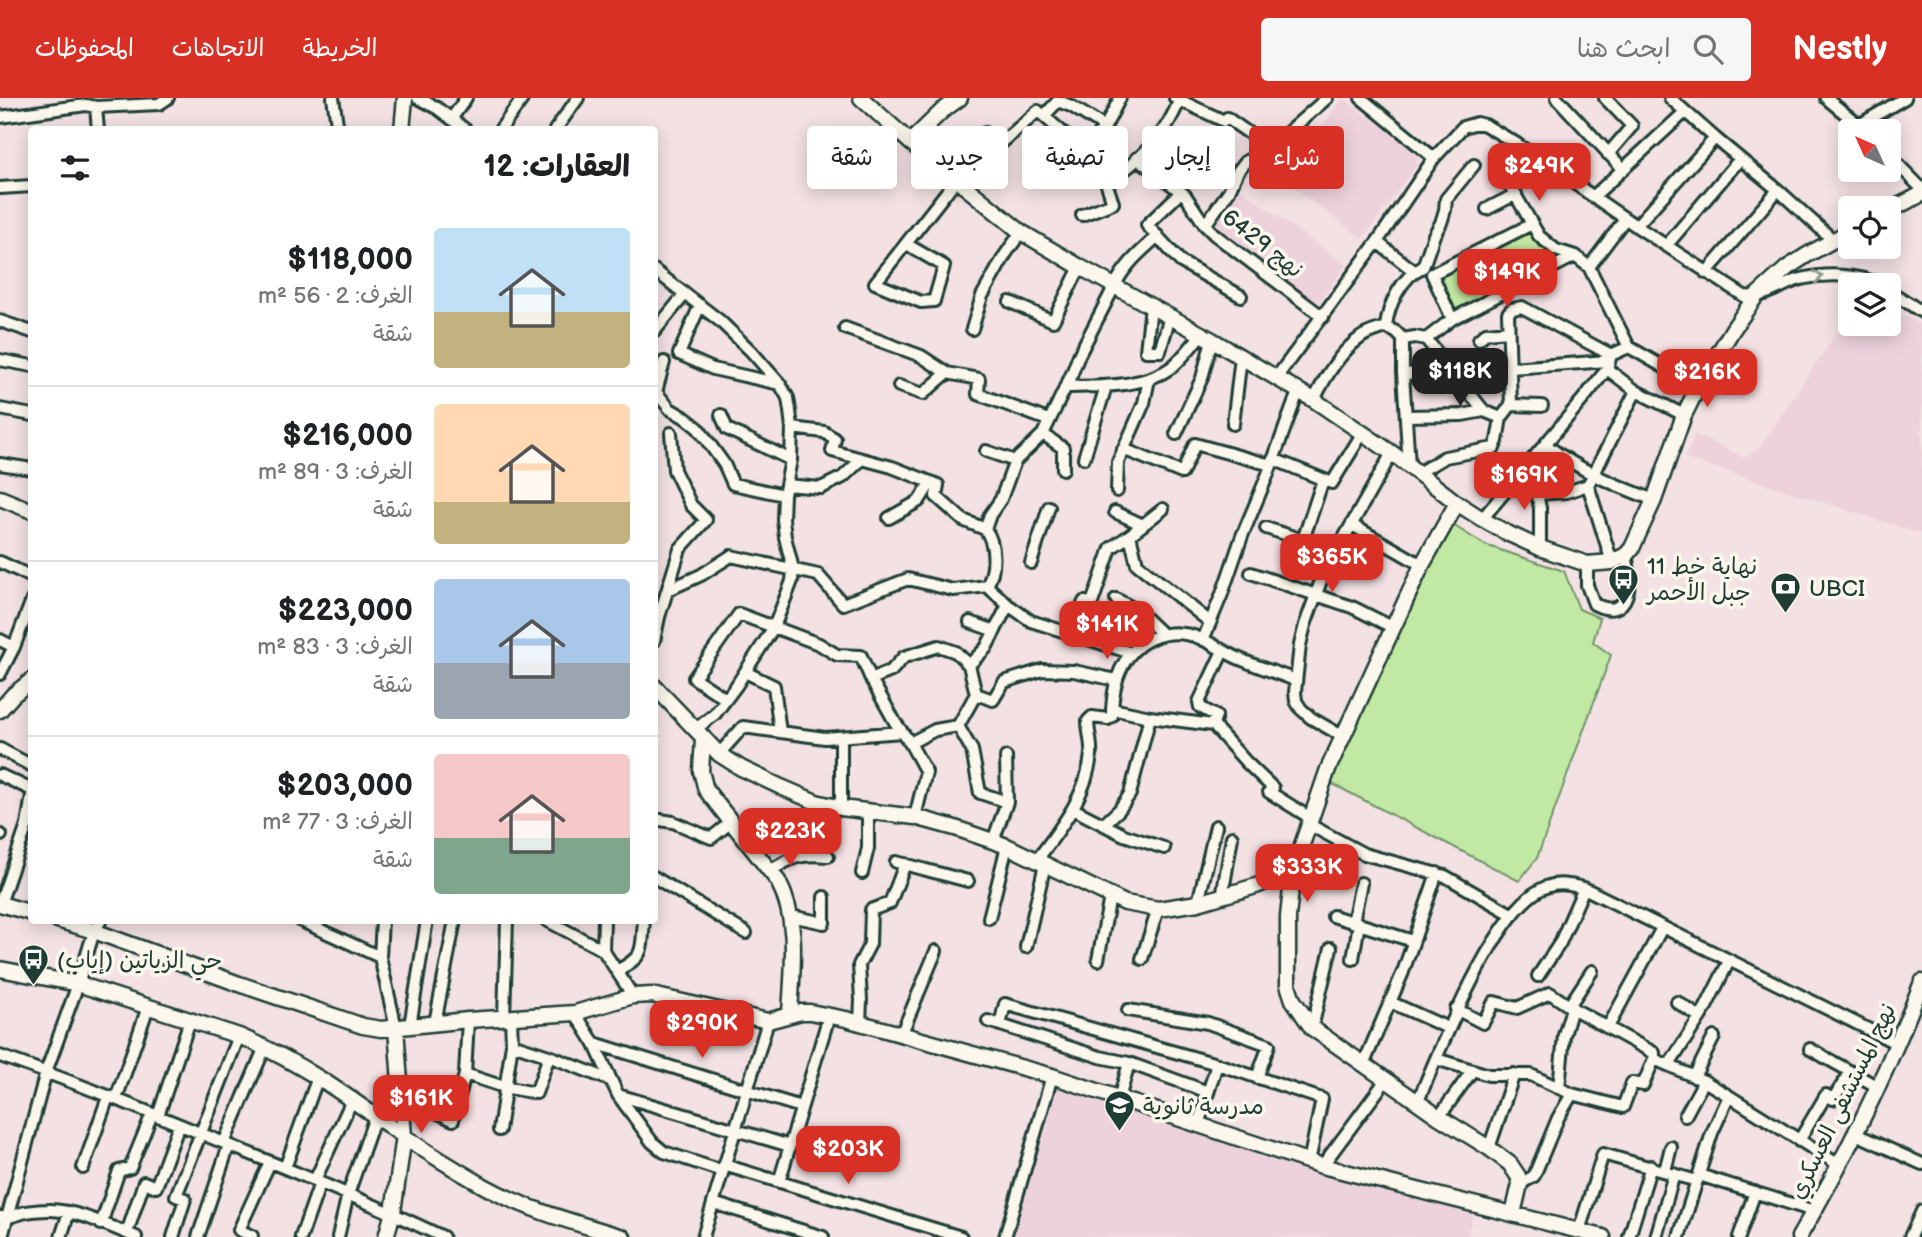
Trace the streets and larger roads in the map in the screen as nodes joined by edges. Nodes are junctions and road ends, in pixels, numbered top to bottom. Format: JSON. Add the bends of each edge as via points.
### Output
{"nodes":[{"id":1,"x":168,"y":98,"type":"edge"},
{"id":2,"x":333,"y":98,"type":"edge"},
{"id":3,"x":405,"y":98,"type":"edge"},
{"id":4,"x":418,"y":98,"type":"edge"},
{"id":5,"x":466,"y":98,"type":"edge"},
{"id":6,"x":523,"y":98,"type":"edge"},
{"id":7,"x":578,"y":98,"type":"edge"},
{"id":8,"x":861,"y":98,"type":"edge"},
{"id":9,"x":960,"y":98,"type":"edge"},
{"id":10,"x":1120,"y":98,"type":"edge"},
{"id":11,"x":1327,"y":98,"type":"edge"},
{"id":12,"x":1361,"y":98,"type":"edge"},
{"id":13,"x":1605,"y":98,"type":"edge"},
{"id":14,"x":1670,"y":98,"type":"edge"},
{"id":15,"x":1826,"y":98,"type":"edge"},
{"id":16,"x":1905,"y":98,"type":"edge"},
{"id":17,"x":1178,"y":99,"type":"edge"},
{"id":18,"x":1560,"y":99,"type":"edge"},
{"id":19,"x":73,"y":102,"type":"edge"},
{"id":20,"x":1073,"y":102,"type":"edge"},
{"id":21,"x":96,"y":107,"type":"junction"},
{"id":22,"x":1685,"y":112,"type":"junction"},
{"id":23,"x":1044,"y":116,"type":"junction"},
{"id":24,"x":0,"y":117,"type":"edge"},
{"id":25,"x":452,"y":118,"type":"junction"},
{"id":26,"x":1852,"y":119,"type":"edge"},
{"id":27,"x":1876,"y":119,"type":"edge"},
{"id":28,"x":98,"y":126,"type":"edge"},
{"id":29,"x":337,"y":126,"type":"edge"},
{"id":30,"x":402,"y":126,"type":"edge"},
{"id":31,"x":461,"y":126,"type":"edge"},
{"id":32,"x":503,"y":126,"type":"edge"},
{"id":33,"x":558,"y":126,"type":"edge"},
{"id":34,"x":1055,"y":126,"type":"edge"},
{"id":35,"x":1104,"y":126,"type":"edge"},
{"id":36,"x":1106,"y":126,"type":"edge"},
{"id":37,"x":1295,"y":126,"type":"edge"},
{"id":38,"x":1249,"y":133,"type":"edge"},
{"id":39,"x":1008,"y":137,"type":"edge"},
{"id":40,"x":1715,"y":138,"type":"junction"},
{"id":41,"x":910,"y":142,"type":"joint"},
{"id":42,"x":1517,"y":144,"type":"junction"},
{"id":43,"x":1608,"y":153,"type":"junction"},
{"id":44,"x":1137,"y":158,"type":"junction"},
{"id":45,"x":1434,"y":158,"type":"junction"},
{"id":46,"x":1740,"y":159,"type":"junction"},
{"id":47,"x":1249,"y":160,"type":"edge"},
{"id":48,"x":1474,"y":165,"type":"dead end"},
{"id":49,"x":1128,"y":167,"type":"edge"},
{"id":50,"x":1901,"y":167,"type":"edge"},
{"id":51,"x":1623,"y":169,"type":"junction"},
{"id":52,"x":28,"y":186,"type":"edge"},
{"id":53,"x":0,"y":188,"type":"edge"},
{"id":54,"x":949,"y":189,"type":"edge"},
{"id":55,"x":967,"y":189,"type":"edge"},
{"id":56,"x":1108,"y":189,"type":"edge"},
{"id":57,"x":1922,"y":189,"type":"edge"},
{"id":58,"x":1778,"y":190,"type":"junction"},
{"id":59,"x":1183,"y":193,"type":"junction"},
{"id":60,"x":1516,"y":194,"type":"junction"},
{"id":61,"x":1922,"y":194,"type":"edge"},
{"id":62,"x":1594,"y":197,"type":"junction"},
{"id":63,"x":1901,"y":204,"type":"edge"},
{"id":64,"x":1487,"y":209,"type":"dead end"},
{"id":65,"x":1082,"y":215,"type":"dead end"},
{"id":66,"x":1625,"y":219,"type":"junction"},
{"id":67,"x":1532,"y":224,"type":"junction"},
{"id":68,"x":1205,"y":225,"type":"junction"},
{"id":69,"x":1636,"y":226,"type":"junction"},
{"id":70,"x":1021,"y":232,"type":"junction"},
{"id":71,"x":1158,"y":236,"type":"junction"},
{"id":72,"x":1838,"y":237,"type":"edge"},
{"id":73,"x":1833,"y":240,"type":"junction"},
{"id":74,"x":1377,"y":242,"type":"junction"},
{"id":75,"x":906,"y":244,"type":"junction"},
{"id":76,"x":1666,"y":246,"type":"junction"},
{"id":77,"x":1576,"y":256,"type":"junction"},
{"id":78,"x":1080,"y":267,"type":"junction"},
{"id":79,"x":1590,"y":267,"type":"junction"},
{"id":80,"x":1423,"y":270,"type":"junction"},
{"id":81,"x":658,"y":273,"type":"edge"},
{"id":82,"x":1706,"y":273,"type":"junction"},
{"id":83,"x":1838,"y":275,"type":"edge"},
{"id":84,"x":1115,"y":285,"type":"junction"},
{"id":85,"x":685,"y":294,"type":"junction"},
{"id":86,"x":1500,"y":295,"type":"junction"},
{"id":87,"x":1241,"y":296,"type":"dead end"},
{"id":88,"x":1756,"y":296,"type":"junction"},
{"id":89,"x":1901,"y":298,"type":"edge"},
{"id":90,"x":1010,"y":302,"type":"dead end"},
{"id":91,"x":700,"y":304,"type":"junction"},
{"id":92,"x":1151,"y":306,"type":"junction"},
{"id":93,"x":1512,"y":309,"type":"junction"},
{"id":94,"x":1922,"y":312,"type":"edge"},
{"id":95,"x":1170,"y":316,"type":"junction"},
{"id":96,"x":1323,"y":317,"type":"junction"},
{"id":97,"x":1452,"y":318,"type":"junction"},
{"id":98,"x":0,"y":321,"type":"edge"},
{"id":99,"x":658,"y":327,"type":"edge"},
{"id":100,"x":1386,"y":327,"type":"junction"},
{"id":101,"x":845,"y":328,"type":"dead end"},
{"id":102,"x":972,"y":329,"type":"dead end"},
{"id":103,"x":28,"y":331,"type":"edge"},
{"id":104,"x":1508,"y":331,"type":"junction"},
{"id":105,"x":1207,"y":337,"type":"junction"},
{"id":106,"x":1403,"y":339,"type":"junction"},
{"id":107,"x":1426,"y":339,"type":"junction"},
{"id":108,"x":1479,"y":339,"type":"dead end"},
{"id":109,"x":1629,"y":347,"type":"junction"},
{"id":110,"x":1241,"y":357,"type":"junction"},
{"id":111,"x":0,"y":360,"type":"edge"},
{"id":112,"x":664,"y":362,"type":"dead end"},
{"id":113,"x":1609,"y":362,"type":"junction"},
{"id":114,"x":28,"y":365,"type":"edge"},
{"id":115,"x":1511,"y":368,"type":"junction"},
{"id":116,"x":947,"y":373,"type":"junction"},
{"id":117,"x":1403,"y":373,"type":"junction"},
{"id":118,"x":1276,"y":378,"type":"junction"},
{"id":119,"x":1456,"y":378,"type":"junction"},
{"id":120,"x":1149,"y":379,"type":"junction"},
{"id":121,"x":658,"y":384,"type":"edge"},
{"id":122,"x":780,"y":384,"type":"junction"},
{"id":123,"x":900,"y":386,"type":"dead end"},
{"id":124,"x":1106,"y":386,"type":"junction"},
{"id":125,"x":1065,"y":387,"type":"junction"},
{"id":126,"x":1698,"y":387,"type":"junction"},
{"id":127,"x":1636,"y":391,"type":"junction"},
{"id":128,"x":1298,"y":392,"type":"junction"},
{"id":129,"x":658,"y":394,"type":"edge"},
{"id":130,"x":1314,"y":400,"type":"junction"},
{"id":131,"x":1511,"y":405,"type":"junction"},
{"id":132,"x":1542,"y":406,"type":"dead end"},
{"id":133,"x":0,"y":409,"type":"edge"},
{"id":134,"x":1484,"y":411,"type":"junction"},
{"id":135,"x":28,"y":414,"type":"edge"},
{"id":136,"x":721,"y":415,"type":"dead end"},
{"id":137,"x":1684,"y":415,"type":"junction"},
{"id":138,"x":1406,"y":416,"type":"junction"},
{"id":139,"x":1501,"y":418,"type":"junction"},
{"id":140,"x":1048,"y":421,"type":"junction"},
{"id":141,"x":1233,"y":424,"type":"dead end"},
{"id":142,"x":792,"y":428,"type":"junction"},
{"id":143,"x":671,"y":433,"type":"dead end"},
{"id":144,"x":1043,"y":433,"type":"junction"},
{"id":145,"x":1176,"y":434,"type":"dead end"},
{"id":146,"x":1362,"y":434,"type":"junction"},
{"id":147,"x":1546,"y":445,"type":"junction"},
{"id":148,"x":1124,"y":449,"type":"junction"},
{"id":149,"x":986,"y":451,"type":"dead end"},
{"id":150,"x":1392,"y":453,"type":"junction"},
{"id":151,"x":1084,"y":458,"type":"dead end"},
{"id":152,"x":862,"y":459,"type":"junction"},
{"id":153,"x":790,"y":460,"type":"junction"},
{"id":154,"x":1015,"y":461,"type":"junction"},
{"id":155,"x":1272,"y":462,"type":"junction"},
{"id":156,"x":0,"y":464,"type":"edge"},
{"id":157,"x":28,"y":469,"type":"edge"},
{"id":158,"x":1063,"y":469,"type":"dead end"},
{"id":159,"x":1413,"y":469,"type":"junction"},
{"id":160,"x":1523,"y":472,"type":"junction"},
{"id":161,"x":1323,"y":480,"type":"junction"},
{"id":162,"x":1590,"y":480,"type":"junction"},
{"id":163,"x":931,"y":482,"type":"junction"},
{"id":164,"x":785,"y":490,"type":"junction"},
{"id":165,"x":1117,"y":491,"type":"dead end"},
{"id":166,"x":1537,"y":494,"type":"junction"},
{"id":167,"x":0,"y":498,"type":"edge"},
{"id":168,"x":1654,"y":500,"type":"junction"},
{"id":169,"x":1457,"y":503,"type":"junction"},
{"id":170,"x":1049,"y":507,"type":"dead end"},
{"id":171,"x":28,"y":508,"type":"edge"},
{"id":172,"x":1163,"y":509,"type":"dead end"},
{"id":173,"x":1115,"y":512,"type":"dead end"},
{"id":174,"x":888,"y":519,"type":"dead end"},
{"id":175,"x":1482,"y":519,"type":"junction"},
{"id":176,"x":1143,"y":524,"type":"junction"},
{"id":177,"x":1352,"y":525,"type":"junction"},
{"id":178,"x":1266,"y":528,"type":"dead end"},
{"id":179,"x":985,"y":529,"type":"junction"},
{"id":180,"x":1130,"y":535,"type":"junction"},
{"id":181,"x":1303,"y":540,"type":"junction"},
{"id":182,"x":1540,"y":548,"type":"junction"},
{"id":183,"x":1626,"y":555,"type":"junction"},
{"id":184,"x":0,"y":562,"type":"edge"},
{"id":185,"x":1612,"y":562,"type":"junction"},
{"id":186,"x":1031,"y":563,"type":"dead end"},
{"id":187,"x":1587,"y":564,"type":"junction"},
{"id":188,"x":1422,"y":565,"type":"junction"},
{"id":189,"x":793,"y":569,"type":"junction"},
{"id":190,"x":1251,"y":573,"type":"dead end"},
{"id":191,"x":28,"y":575,"type":"edge"},
{"id":192,"x":1323,"y":575,"type":"junction"},
{"id":193,"x":987,"y":586,"type":"junction"},
{"id":194,"x":668,"y":590,"type":"junction"},
{"id":195,"x":1315,"y":595,"type":"junction"},
{"id":196,"x":1116,"y":599,"type":"dead end"},
{"id":197,"x":1008,"y":605,"type":"junction"},
{"id":198,"x":28,"y":610,"type":"edge"},
{"id":199,"x":658,"y":622,"type":"edge"},
{"id":200,"x":970,"y":622,"type":"dead end"},
{"id":201,"x":1210,"y":622,"type":"junction"},
{"id":202,"x":774,"y":627,"type":"junction"},
{"id":203,"x":1392,"y":627,"type":"junction"},
{"id":204,"x":995,"y":631,"type":"junction"},
{"id":205,"x":1071,"y":634,"type":"junction"},
{"id":206,"x":1163,"y":634,"type":"junction"},
{"id":207,"x":0,"y":640,"type":"edge"},
{"id":208,"x":1203,"y":640,"type":"junction"},
{"id":209,"x":14,"y":647,"type":"junction"},
{"id":210,"x":1223,"y":651,"type":"junction"},
{"id":211,"x":1131,"y":653,"type":"junction"},
{"id":212,"x":969,"y":666,"type":"junction"},
{"id":213,"x":745,"y":672,"type":"junction"},
{"id":214,"x":0,"y":674,"type":"edge"},
{"id":215,"x":871,"y":679,"type":"junction"},
{"id":216,"x":1116,"y":680,"type":"junction"},
{"id":217,"x":1295,"y":680,"type":"junction"},
{"id":218,"x":28,"y":683,"type":"edge"},
{"id":219,"x":658,"y":689,"type":"edge"},
{"id":220,"x":976,"y":694,"type":"junction"},
{"id":221,"x":726,"y":699,"type":"junction"},
{"id":222,"x":1112,"y":709,"type":"junction"},
{"id":223,"x":0,"y":710,"type":"edge"},
{"id":224,"x":1150,"y":717,"type":"junction"},
{"id":225,"x":1213,"y":725,"type":"junction"},
{"id":226,"x":958,"y":726,"type":"junction"},
{"id":227,"x":780,"y":732,"type":"junction"},
{"id":228,"x":902,"y":732,"type":"junction"},
{"id":229,"x":698,"y":733,"type":"junction"},
{"id":230,"x":1342,"y":736,"type":"junction"},
{"id":231,"x":841,"y":737,"type":"junction"},
{"id":232,"x":911,"y":743,"type":"junction"},
{"id":233,"x":0,"y":749,"type":"edge"},
{"id":234,"x":719,"y":754,"type":"junction"},
{"id":235,"x":1006,"y":757,"type":"dead end"},
{"id":236,"x":28,"y":764,"type":"edge"},
{"id":237,"x":0,"y":775,"type":"edge"},
{"id":238,"x":28,"y":791,"type":"edge"},
{"id":239,"x":817,"y":802,"type":"junction"},
{"id":240,"x":1007,"y":802,"type":"junction"},
{"id":241,"x":841,"y":808,"type":"junction"},
{"id":242,"x":1073,"y":809,"type":"junction"},
{"id":243,"x":868,"y":811,"type":"junction"},
{"id":244,"x":915,"y":817,"type":"junction"},
{"id":245,"x":658,"y":820,"type":"edge"},
{"id":246,"x":730,"y":822,"type":"junction"},
{"id":247,"x":1311,"y":822,"type":"junction"},
{"id":248,"x":1104,"y":824,"type":"junction"},
{"id":249,"x":1216,"y":826,"type":"dead end"},
{"id":250,"x":28,"y":829,"type":"edge"},
{"id":251,"x":1232,"y":837,"type":"dead end"},
{"id":252,"x":1000,"y":844,"type":"junction"},
{"id":253,"x":1164,"y":848,"type":"dead end"},
{"id":254,"x":811,"y":854,"type":"junction"},
{"id":255,"x":828,"y":856,"type":"dead end"},
{"id":256,"x":1041,"y":862,"type":"junction"},
{"id":257,"x":770,"y":870,"type":"junction"},
{"id":258,"x":1293,"y":871,"type":"junction"},
{"id":259,"x":862,"y":873,"type":"dead end"},
{"id":260,"x":1437,"y":873,"type":"junction"},
{"id":261,"x":658,"y":879,"type":"edge"},
{"id":262,"x":968,"y":880,"type":"dead end"},
{"id":263,"x":1361,"y":883,"type":"dead end"},
{"id":264,"x":1584,"y":888,"type":"junction"},
{"id":265,"x":824,"y":897,"type":"dead end"},
{"id":266,"x":1110,"y":897,"type":"junction"},
{"id":267,"x":1222,"y":897,"type":"junction"},
{"id":268,"x":1198,"y":903,"type":"junction"},
{"id":269,"x":0,"y":904,"type":"edge"},
{"id":270,"x":1158,"y":909,"type":"junction"},
{"id":271,"x":28,"y":912,"type":"edge"},
{"id":272,"x":1513,"y":915,"type":"junction"},
{"id":273,"x":791,"y":916,"type":"junction"},
{"id":274,"x":1333,"y":916,"type":"dead end"},
{"id":275,"x":989,"y":918,"type":"dead end"},
{"id":276,"x":1356,"y":923,"type":"junction"},
{"id":277,"x":308,"y":924,"type":"edge"},
{"id":278,"x":382,"y":924,"type":"edge"},
{"id":279,"x":426,"y":924,"type":"edge"},
{"id":280,"x":454,"y":924,"type":"edge"},
{"id":281,"x":507,"y":924,"type":"edge"},
{"id":282,"x":554,"y":924,"type":"edge"},
{"id":283,"x":604,"y":924,"type":"edge"},
{"id":284,"x":644,"y":924,"type":"edge"},
{"id":285,"x":97,"y":926,"type":"edge"},
{"id":286,"x":1662,"y":928,"type":"junction"},
{"id":287,"x":746,"y":933,"type":"dead end"},
{"id":288,"x":1413,"y":941,"type":"junction"},
{"id":289,"x":1026,"y":947,"type":"dead end"},
{"id":290,"x":1331,"y":948,"type":"dead end"},
{"id":291,"x":603,"y":950,"type":"junction"},
{"id":292,"x":936,"y":951,"type":"dead end"},
{"id":293,"x":380,"y":957,"type":"junction"},
{"id":294,"x":1142,"y":959,"type":"dead end"},
{"id":295,"x":1353,"y":959,"type":"dead end"},
{"id":296,"x":1098,"y":960,"type":"dead end"},
{"id":297,"x":1729,"y":961,"type":"junction"},
{"id":298,"x":0,"y":969,"type":"edge"},
{"id":299,"x":617,"y":971,"type":"junction"},
{"id":300,"x":1592,"y":971,"type":"dead end"},
{"id":301,"x":1538,"y":976,"type":"dead end"},
{"id":302,"x":1922,"y":982,"type":"edge"},
{"id":303,"x":78,"y":984,"type":"junction"},
{"id":304,"x":633,"y":996,"type":"junction"},
{"id":305,"x":1390,"y":1002,"type":"junction"},
{"id":306,"x":1677,"y":1002,"type":"dead end"},
{"id":307,"x":148,"y":1007,"type":"junction"},
{"id":308,"x":1571,"y":1007,"type":"junction"},
{"id":309,"x":1456,"y":1009,"type":"junction"},
{"id":310,"x":1128,"y":1010,"type":"dead end"},
{"id":311,"x":575,"y":1013,"type":"junction"},
{"id":312,"x":790,"y":1015,"type":"junction"},
{"id":313,"x":829,"y":1016,"type":"junction"},
{"id":314,"x":507,"y":1017,"type":"junction"},
{"id":315,"x":1700,"y":1017,"type":"junction"},
{"id":316,"x":190,"y":1020,"type":"junction"},
{"id":317,"x":468,"y":1020,"type":"junction"},
{"id":318,"x":768,"y":1021,"type":"junction"},
{"id":319,"x":435,"y":1023,"type":"junction"},
{"id":320,"x":860,"y":1023,"type":"junction"},
{"id":321,"x":403,"y":1027,"type":"junction"},
{"id":322,"x":1608,"y":1027,"type":"junction"},
{"id":323,"x":1312,"y":1028,"type":"junction"},
{"id":324,"x":1448,"y":1028,"type":"junction"},
{"id":325,"x":1107,"y":1033,"type":"junction"},
{"id":326,"x":901,"y":1035,"type":"junction"},
{"id":327,"x":239,"y":1036,"type":"junction"},
{"id":328,"x":1714,"y":1037,"type":"dead end"},
{"id":329,"x":594,"y":1043,"type":"junction"},
{"id":330,"x":512,"y":1044,"type":"junction"},
{"id":331,"x":1898,"y":1044,"type":"junction"},
{"id":332,"x":265,"y":1047,"type":"junction"},
{"id":333,"x":1810,"y":1049,"type":"dead end"},
{"id":334,"x":0,"y":1056,"type":"edge"},
{"id":335,"x":549,"y":1056,"type":"junction"},
{"id":336,"x":1100,"y":1057,"type":"junction"},
{"id":337,"x":1436,"y":1059,"type":"junction"},
{"id":338,"x":1654,"y":1059,"type":"junction"},
{"id":339,"x":1129,"y":1063,"type":"junction"},
{"id":340,"x":1364,"y":1063,"type":"junction"},
{"id":341,"x":1217,"y":1064,"type":"junction"},
{"id":342,"x":1669,"y":1065,"type":"junction"},
{"id":343,"x":1472,"y":1071,"type":"junction"},
{"id":344,"x":46,"y":1072,"type":"junction"},
{"id":345,"x":1850,"y":1073,"type":"junction"},
{"id":346,"x":465,"y":1074,"type":"junction"},
{"id":347,"x":1514,"y":1074,"type":"junction"},
{"id":348,"x":1052,"y":1076,"type":"junction"},
{"id":349,"x":318,"y":1077,"type":"junction"},
{"id":350,"x":1257,"y":1078,"type":"junction"},
{"id":351,"x":1699,"y":1079,"type":"junction"},
{"id":352,"x":610,"y":1080,"type":"junction"},
{"id":353,"x":1386,"y":1080,"type":"junction"},
{"id":354,"x":504,"y":1087,"type":"junction"},
{"id":355,"x":1878,"y":1087,"type":"junction"},
{"id":356,"x":1559,"y":1088,"type":"junction"},
{"id":357,"x":748,"y":1091,"type":"junction"},
{"id":358,"x":1208,"y":1092,"type":"junction"},
{"id":359,"x":1572,"y":1094,"type":"junction"},
{"id":360,"x":618,"y":1095,"type":"junction"},
{"id":361,"x":402,"y":1096,"type":"junction"},
{"id":362,"x":1729,"y":1096,"type":"junction"},
{"id":363,"x":112,"y":1098,"type":"junction"},
{"id":364,"x":353,"y":1098,"type":"junction"},
{"id":365,"x":1119,"y":1099,"type":"junction"},
{"id":366,"x":1418,"y":1101,"type":"junction"},
{"id":367,"x":801,"y":1107,"type":"junction"},
{"id":368,"x":376,"y":1114,"type":"junction"},
{"id":369,"x":155,"y":1115,"type":"junction"},
{"id":370,"x":1685,"y":1116,"type":"dead end"},
{"id":371,"x":1439,"y":1117,"type":"junction"},
{"id":372,"x":179,"y":1125,"type":"junction"},
{"id":373,"x":1198,"y":1125,"type":"junction"},
{"id":374,"x":736,"y":1129,"type":"junction"},
{"id":375,"x":499,"y":1130,"type":"dead end"},
{"id":376,"x":201,"y":1133,"type":"junction"},
{"id":377,"x":1856,"y":1134,"type":"junction"},
{"id":378,"x":404,"y":1136,"type":"junction"},
{"id":379,"x":1799,"y":1141,"type":"junction"},
{"id":380,"x":227,"y":1144,"type":"junction"},
{"id":381,"x":790,"y":1146,"type":"junction"},
{"id":382,"x":1671,"y":1147,"type":"dead end"},
{"id":383,"x":1489,"y":1148,"type":"junction"},
{"id":384,"x":270,"y":1162,"type":"junction"},
{"id":385,"x":1316,"y":1164,"type":"junction"},
{"id":386,"x":1922,"y":1164,"type":"edge"},
{"id":387,"x":1839,"y":1165,"type":"junction"},
{"id":388,"x":1651,"y":1166,"type":"junction"},
{"id":389,"x":83,"y":1168,"type":"dead end"},
{"id":390,"x":285,"y":1168,"type":"junction"},
{"id":391,"x":723,"y":1168,"type":"junction"},
{"id":392,"x":1670,"y":1172,"type":"junction"},
{"id":393,"x":1698,"y":1178,"type":"junction"},
{"id":394,"x":318,"y":1182,"type":"junction"},
{"id":395,"x":779,"y":1182,"type":"junction"},
{"id":396,"x":1520,"y":1184,"type":"junction"},
{"id":397,"x":1755,"y":1192,"type":"junction"},
{"id":398,"x":348,"y":1194,"type":"junction"},
{"id":399,"x":713,"y":1203,"type":"junction"},
{"id":400,"x":1814,"y":1211,"type":"junction"},
{"id":401,"x":69,"y":1212,"type":"junction"},
{"id":402,"x":393,"y":1212,"type":"junction"},
{"id":403,"x":1922,"y":1212,"type":"edge"},
{"id":404,"x":1513,"y":1214,"type":"junction"},
{"id":405,"x":4,"y":1218,"type":"edge"},
{"id":406,"x":101,"y":1224,"type":"junction"},
{"id":407,"x":1579,"y":1231,"type":"junction"},
{"id":408,"x":132,"y":1235,"type":"edge"},
{"id":409,"x":2,"y":1237,"type":"edge"},
{"id":410,"x":61,"y":1237,"type":"edge"},
{"id":411,"x":173,"y":1237,"type":"edge"},
{"id":412,"x":198,"y":1237,"type":"edge"},
{"id":413,"x":251,"y":1237,"type":"edge"},
{"id":414,"x":301,"y":1237,"type":"edge"},
{"id":415,"x":338,"y":1237,"type":"edge"},
{"id":416,"x":386,"y":1237,"type":"edge"},
{"id":417,"x":443,"y":1237,"type":"edge"},
{"id":418,"x":623,"y":1237,"type":"edge"},
{"id":419,"x":703,"y":1237,"type":"edge"},
{"id":420,"x":823,"y":1237,"type":"edge"},
{"id":421,"x":959,"y":1237,"type":"edge"},
{"id":422,"x":1005,"y":1237,"type":"edge"},
{"id":423,"x":1603,"y":1237,"type":"edge"},
{"id":424,"x":1629,"y":1237,"type":"edge"},
{"id":425,"x":1656,"y":1237,"type":"edge"},
{"id":426,"x":1679,"y":1237,"type":"edge"},
{"id":427,"x":1739,"y":1237,"type":"edge"},
{"id":428,"x":1799,"y":1237,"type":"edge"},
{"id":429,"x":1910,"y":1237,"type":"edge"}],
"edges":[{"from":1,"to":21,"type":"street","via":[[159,104]]},
{"from":2,"to":29,"type":"street"},
{"from":3,"to":30,"type":"street"},
{"from":4,"to":25,"type":"street"},
{"from":5,"to":25,"type":"street"},
{"from":6,"to":32,"type":"street"},
{"from":7,"to":33,"type":"street"},
{"from":8,"to":41,"type":"street"},
{"from":9,"to":41,"type":"street"},
{"from":10,"to":36,"type":"street"},
{"from":11,"to":37,"type":"street"},
{"from":12,"to":45,"type":"street"},
{"from":13,"to":43,"type":"street","via":[[1632,126]]},
{"from":14,"to":22,"type":"street"},
{"from":15,"to":26,"type":"street"},
{"from":16,"to":27,"type":"street"},
{"from":17,"to":38,"type":"street","via":[[1224,121],[1227,118]]},
{"from":17,"to":44,"type":"street","via":[[1167,125]]},
{"from":18,"to":43,"type":"street"},
{"from":19,"to":21,"type":"street"},
{"from":19,"to":24,"type":"street"},
{"from":20,"to":23,"type":"street","via":[[1058,101]]},
{"from":20,"to":35,"type":"street"},
{"from":21,"to":28,"type":"street"},
{"from":22,"to":40,"type":"street"},
{"from":22,"to":51,"type":"street"},
{"from":23,"to":34,"type":"street"},
{"from":23,"to":39,"type":"street","via":[[1038,111]]},
{"from":25,"to":31,"type":"street"},
{"from":40,"to":46,"type":"street"},
{"from":40,"to":69,"type":"street"},
{"from":42,"to":45,"type":"street","via":[[1477,123],[1463,127]]},
{"from":42,"to":60,"type":"street","via":[[1500,168]]},
{"from":42,"to":62,"type":"street"},
{"from":43,"to":51,"type":"street"},
{"from":44,"to":49,"type":"street"},
{"from":44,"to":59,"type":"street","name":"نهج 6429"},
{"from":45,"to":74,"type":"street"},
{"from":46,"to":58,"type":"street"},
{"from":46,"to":76,"type":"street"},
{"from":47,"to":68,"type":"street"},
{"from":48,"to":80,"type":"street","via":[[1446,199]]},
{"from":50,"to":57,"type":"street"},
{"from":51,"to":62,"type":"street"},
{"from":52,"to":53,"type":"street"},
{"from":54,"to":75,"type":"street"},
{"from":55,"to":70,"type":"street"},
{"from":56,"to":65,"type":"street","via":[[1113,203]]},
{"from":58,"to":73,"type":"street"},
{"from":58,"to":82,"type":"street"},
{"from":59,"to":68,"type":"street","name":"نهج 6429"},
{"from":59,"to":71,"type":"street","via":[[1147,225]]},
{"from":60,"to":64,"type":"street"},
{"from":60,"to":67,"type":"street"},
{"from":61,"to":63,"type":"street"},
{"from":62,"to":66,"type":"street"},
{"from":66,"to":69,"type":"street"},
{"from":66,"to":79,"type":"street"},
{"from":67,"to":77,"type":"street","via":[[1548,245]]},
{"from":67,"to":80,"type":"street"},
{"from":68,"to":96,"type":"street","name":"نهج 6429"},
{"from":69,"to":76,"type":"street"},
{"from":70,"to":78,"type":"street"},
{"from":70,"to":102,"type":"street","via":[[982,296]]},
{"from":71,"to":84,"type":"street"},
{"from":71,"to":87,"type":"street","via":[[1181,261]]},
{"from":72,"to":73,"type":"street"},
{"from":73,"to":88,"type":"street","via":[[1787,268]]},
{"from":74,"to":80,"type":"street"},
{"from":74,"to":96,"type":"street"},
{"from":75,"to":75,"type":"street","via":[[875,283],[921,302],[933,301],[944,266]]},
{"from":76,"to":82,"type":"street"},
{"from":77,"to":79,"type":"street"},
{"from":77,"to":86,"type":"street"},
{"from":78,"to":84,"type":"street"},
{"from":78,"to":90,"type":"street","via":[[1054,321]]},
{"from":79,"to":109,"type":"street"},
{"from":80,"to":97,"type":"street"},
{"from":80,"to":100,"type":"street","via":[[1391,301]]},
{"from":81,"to":85,"type":"street"},
{"from":82,"to":88,"type":"street","via":[[1744,296]]},
{"from":88,"to":83,"type":"street","one_way":true,"via":[[1801,279]]},
{"from":84,"to":92,"type":"street"},
{"from":84,"to":125,"type":"street"},
{"from":85,"to":91,"type":"street"},
{"from":85,"to":99,"type":"street"},
{"from":86,"to":93,"type":"street"},
{"from":86,"to":97,"type":"street"},
{"from":88,"to":126,"type":"street"},
{"from":89,"to":94,"type":"street"},
{"from":91,"to":122,"type":"street"},
{"from":91,"to":122,"type":"street","via":[[678,354],[713,369]]},
{"from":92,"to":95,"type":"street"},
{"from":92,"to":95,"type":"street","via":[[1146,351],[1160,351]]},
{"from":93,"to":104,"type":"street"},
{"from":93,"to":113,"type":"street","via":[[1522,307]]},
{"from":95,"to":105,"type":"street"},
{"from":96,"to":118,"type":"street"},
{"from":97,"to":107,"type":"street"},
{"from":98,"to":103,"type":"street"},
{"from":100,"to":106,"type":"street"},
{"from":100,"to":130,"type":"street","via":[[1361,337],[1337,361]]},
{"from":101,"to":116,"type":"street","via":[[921,356]]},
{"from":104,"to":108,"type":"street","via":[[1486,333]]},
{"from":104,"to":115,"type":"street"},
{"from":105,"to":110,"type":"street"},
{"from":105,"to":120,"type":"street"},
{"from":105,"to":145,"type":"street","via":[[1202,378]]},
{"from":106,"to":107,"type":"street"},
{"from":106,"to":117,"type":"street"},
{"from":107,"to":119,"type":"street"},
{"from":109,"to":113,"type":"street"},
{"from":109,"to":126,"type":"street"},
{"from":110,"to":118,"type":"street"},
{"from":110,"to":141,"type":"street"},
{"from":111,"to":114,"type":"street"},
{"from":112,"to":121,"type":"street"},
{"from":113,"to":115,"type":"street"},
{"from":113,"to":127,"type":"street"},
{"from":113,"to":147,"type":"street"},
{"from":115,"to":119,"type":"street"},
{"from":115,"to":131,"type":"street"},
{"from":116,"to":123,"type":"street","via":[[923,394]]},
{"from":116,"to":140,"type":"street","via":[[979,379],[978,394]]},
{"from":117,"to":119,"type":"street"},
{"from":117,"to":138,"type":"street"},
{"from":118,"to":128,"type":"street"},
{"from":119,"to":134,"type":"street"},
{"from":120,"to":124,"type":"street"},
{"from":120,"to":148,"type":"street"},
{"from":122,"to":142,"type":"street","via":[[790,403]]},
{"from":124,"to":125,"type":"street"},
{"from":124,"to":151,"type":"street"},
{"from":125,"to":140,"type":"street"},
{"from":126,"to":137,"type":"street"},
{"from":127,"to":137,"type":"street"},
{"from":127,"to":162,"type":"street"},
{"from":128,"to":130,"type":"street"},
{"from":128,"to":155,"type":"street"},
{"from":129,"to":164,"type":"street","via":[[698,428],[733,484]]},
{"from":130,"to":146,"type":"street"},
{"from":131,"to":132,"type":"street"},
{"from":131,"to":139,"type":"street"},
{"from":133,"to":135,"type":"street"},
{"from":134,"to":138,"type":"street"},
{"from":134,"to":139,"type":"street"},
{"from":136,"to":153,"type":"street","via":[[727,429]]},
{"from":137,"to":168,"type":"street"},
{"from":138,"to":159,"type":"street"},
{"from":139,"to":159,"type":"street","via":[[1494,448]]},
{"from":140,"to":144,"type":"street"},
{"from":142,"to":152,"type":"street","via":[[824,432],[835,439],[832,450]]},
{"from":142,"to":153,"type":"street"},
{"from":143,"to":194,"type":"street","via":[[674,470],[691,505],[706,520],[680,549]]},
{"from":144,"to":154,"type":"street"},
{"from":144,"to":158,"type":"street","via":[[1063,448]]},
{"from":146,"to":150,"type":"street"},
{"from":146,"to":161,"type":"street","via":[[1332,483]]},
{"from":147,"to":160,"type":"street"},
{"from":147,"to":162,"type":"street"},
{"from":148,"to":155,"type":"street","via":[[1182,472],[1195,444]]},
{"from":148,"to":165,"type":"street","via":[[1118,462]]},
{"from":149,"to":154,"type":"street"},
{"from":150,"to":159,"type":"street"},
{"from":150,"to":177,"type":"street"},
{"from":152,"to":163,"type":"street"},
{"from":152,"to":164,"type":"street","via":[[843,477],[821,488]]},
{"from":153,"to":164,"type":"street"},
{"from":154,"to":179,"type":"street"},
{"from":155,"to":161,"type":"street"},
{"from":155,"to":201,"type":"street"},
{"from":156,"to":157,"type":"street"},
{"from":159,"to":169,"type":"street"},
{"from":160,"to":166,"type":"street"},
{"from":160,"to":175,"type":"street"},
{"from":161,"to":181,"type":"street"},
{"from":162,"to":166,"type":"street","via":[[1567,492]]},
{"from":162,"to":168,"type":"street"},
{"from":162,"to":185,"type":"street"},
{"from":163,"to":174,"type":"street","via":[[919,501]]},
{"from":163,"to":179,"type":"street","via":[[938,485],[936,496],[963,520]]},
{"from":164,"to":189,"type":"street","via":[[784,528]]},
{"from":166,"to":182,"type":"street"},
{"from":167,"to":171,"type":"street"},
{"from":168,"to":183,"type":"street"},
{"from":169,"to":175,"type":"street"},
{"from":169,"to":188,"type":"street"},
{"from":170,"to":186,"type":"street"},
{"from":172,"to":176,"type":"street"},
{"from":173,"to":176,"type":"street"},
{"from":175,"to":182,"type":"street"},
{"from":176,"to":180,"type":"street"},
{"from":177,"to":188,"type":"street"},
{"from":177,"to":192,"type":"street"},
{"from":178,"to":181,"type":"street"},
{"from":179,"to":193,"type":"street","via":[[991,538],[993,564]]},
{"from":180,"to":201,"type":"street","via":[[1137,564]]},
{"from":180,"to":205,"type":"street","via":[[1111,548],[1092,603],[1084,602]]},
{"from":181,"to":192,"type":"street"},
{"from":182,"to":187,"type":"street"},
{"from":183,"to":185,"type":"street"},
{"from":183,"to":187,"type":"street","via":[[1627,597],[1615,608],[1594,604],[1587,585]]},
{"from":184,"to":191,"type":"street"},
{"from":185,"to":187,"type":"street"},
{"from":188,"to":203,"type":"street"},
{"from":189,"to":193,"type":"street","via":[[818,575],[843,604],[908,579],[953,590]]},
{"from":189,"to":194,"type":"street","via":[[731,556]]},
{"from":189,"to":202,"type":"street"},
{"from":190,"to":195,"type":"street"},
{"from":192,"to":195,"type":"street"},
{"from":193,"to":197,"type":"street"},
{"from":194,"to":199,"type":"street"},
{"from":195,"to":203,"type":"street"},
{"from":195,"to":217,"type":"street"},
{"from":196,"to":206,"type":"street","via":[[1138,611]]},
{"from":197,"to":204,"type":"street"},
{"from":197,"to":205,"type":"street","via":[[1031,621]]},
{"from":198,"to":209,"type":"street"},
{"from":200,"to":204,"type":"street"},
{"from":201,"to":208,"type":"street"},
{"from":202,"to":213,"type":"street"},
{"from":202,"to":215,"type":"street","via":[[837,656],[861,656]]},
{"from":202,"to":221,"type":"street","via":[[739,614],[694,678]]},
{"from":203,"to":230,"type":"street"},
{"from":204,"to":212,"type":"street"},
{"from":205,"to":211,"type":"street"},
{"from":206,"to":208,"type":"street"},
{"from":206,"to":211,"type":"street"},
{"from":207,"to":209,"type":"street"},
{"from":208,"to":210,"type":"street"},
{"from":209,"to":214,"type":"street"},
{"from":210,"to":217,"type":"street"},
{"from":210,"to":225,"type":"street","via":[[1199,702],[1216,716]]},
{"from":211,"to":216,"type":"street"},
{"from":212,"to":215,"type":"street","via":[[956,652],[939,646],[904,657],[891,671]]},
{"from":212,"to":220,"type":"street"},
{"from":213,"to":221,"type":"street"},
{"from":213,"to":227,"type":"street","via":[[774,686]]},
{"from":215,"to":228,"type":"street"},
{"from":216,"to":220,"type":"street","via":[[1042,670],[1004,682],[993,700]]},
{"from":216,"to":222,"type":"street"},
{"from":217,"to":230,"type":"street","via":[[1301,709]]},
{"from":218,"to":223,"type":"street"},
{"from":219,"to":229,"type":"street"},
{"from":220,"to":226,"type":"street"},
{"from":221,"to":229,"type":"street"},
{"from":222,"to":224,"type":"street"},
{"from":222,"to":242,"type":"street","via":[[1111,718],[1095,716],[1088,721],[1091,745],[1086,781]]},
{"from":224,"to":225,"type":"street"},
{"from":224,"to":248,"type":"street","via":[[1130,794]]},
{"from":225,"to":247,"type":"street","via":[[1273,788],[1269,793]]},
{"from":226,"to":232,"type":"street","via":[[935,730]]},
{"from":226,"to":240,"type":"street","via":[[972,750],[980,793]]},
{"from":227,"to":231,"type":"street"},
{"from":227,"to":234,"type":"street","via":[[743,727]]},
{"from":228,"to":231,"type":"street"},
{"from":228,"to":232,"type":"street"},
{"from":229,"to":234,"type":"street"},
{"from":229,"to":246,"type":"street","via":[[706,790]]},
{"from":230,"to":247,"type":"street"},
{"from":231,"to":241,"type":"street"},
{"from":232,"to":244,"type":"street","via":[[926,772]]},
{"from":233,"to":236,"type":"street"},
{"from":234,"to":239,"type":"street"},
{"from":235,"to":240,"type":"street"},
{"from":237,"to":238,"type":"street"},
{"from":239,"to":241,"type":"street"},
{"from":239,"to":254,"type":"street"},
{"from":240,"to":252,"type":"street"},
{"from":241,"to":243,"type":"street"},
{"from":242,"to":248,"type":"street"},
{"from":242,"to":256,"type":"street"},
{"from":243,"to":244,"type":"street"},
{"from":243,"to":259,"type":"street","via":[[868,848]]},
{"from":244,"to":252,"type":"street"},
{"from":245,"to":246,"type":"street","via":[[711,838]]},
{"from":246,"to":257,"type":"street"},
{"from":247,"to":258,"type":"street"},
{"from":247,"to":260,"type":"street","via":[[1364,854]]},
{"from":248,"to":253,"type":"street"},
{"from":249,"to":268,"type":"street"},
{"from":250,"to":269,"type":"street"},
{"from":251,"to":267,"type":"street"},
{"from":252,"to":256,"type":"street"},
{"from":252,"to":275,"type":"street"},
{"from":254,"to":255,"type":"street"},
{"from":254,"to":257,"type":"street","via":[[790,858]]},
{"from":256,"to":266,"type":"street"},
{"from":256,"to":289,"type":"street"},
{"from":257,"to":273,"type":"street"},
{"from":258,"to":267,"type":"street"},
{"from":258,"to":323,"type":"street","via":[[1288,985]]},
{"from":260,"to":272,"type":"street"},
{"from":260,"to":288,"type":"street"},
{"from":261,"to":287,"type":"street"},
{"from":262,"to":320,"type":"street","via":[[900,863],[890,903],[871,909],[870,944],[859,965]]},
{"from":263,"to":276,"type":"street"},
{"from":264,"to":272,"type":"street","via":[[1545,887]]},
{"from":264,"to":286,"type":"street"},
{"from":264,"to":301,"type":"street","via":[[1560,943]]},
{"from":265,"to":273,"type":"street","via":[[824,923]]},
{"from":266,"to":270,"type":"street"},
{"from":266,"to":296,"type":"street"},
{"from":267,"to":268,"type":"street"},
{"from":268,"to":270,"type":"street"},
{"from":269,"to":271,"type":"street"},
{"from":270,"to":294,"type":"street"},
{"from":272,"to":309,"type":"street"},
{"from":273,"to":312,"type":"street"},
{"from":274,"to":276,"type":"street"},
{"from":276,"to":288,"type":"street"},
{"from":276,"to":295,"type":"street"},
{"from":277,"to":293,"type":"street"},
{"from":278,"to":293,"type":"street"},
{"from":279,"to":321,"type":"street"},
{"from":280,"to":319,"type":"street"},
{"from":281,"to":314,"type":"street"},
{"from":282,"to":291,"type":"street"},
{"from":283,"to":291,"type":"street"},
{"from":284,"to":299,"type":"street","via":[[639,956]]},
{"from":285,"to":303,"type":"street"},
{"from":285,"to":321,"type":"street","via":[[239,984],[363,1026],[381,1030]]},
{"from":286,"to":297,"type":"street"},
{"from":286,"to":322,"type":"street"},
{"from":288,"to":305,"type":"street"},
{"from":290,"to":323,"type":"street"},
{"from":291,"to":299,"type":"street"},
{"from":292,"to":326,"type":"street"},
{"from":293,"to":321,"type":"street"},
{"from":297,"to":315,"type":"street"},
{"from":297,"to":331,"type":"street"},
{"from":298,"to":303,"type":"street"},
{"from":299,"to":304,"type":"street"},
{"from":300,"to":308,"type":"street"},
{"from":302,"to":331,"type":"street","name":"نهج المستشفى العسكري"},
{"from":303,"to":307,"type":"street"},
{"from":303,"to":344,"type":"street"},
{"from":304,"to":311,"type":"street"},
{"from":304,"to":318,"type":"street","via":[[663,996]]},
{"from":305,"to":324,"type":"street"},
{"from":305,"to":340,"type":"street"},
{"from":306,"to":315,"type":"street"},
{"from":307,"to":316,"type":"street"},
{"from":307,"to":363,"type":"street"},
{"from":308,"to":309,"type":"street","via":[[1549,993],[1517,1009],[1494,1002],[1483,1023]]},
{"from":308,"to":322,"type":"street"},
{"from":308,"to":356,"type":"street"},
{"from":309,"to":324,"type":"street"},
{"from":310,"to":350,"type":"street","via":[[1208,1023],[1269,1045]]},
{"from":311,"to":314,"type":"street"},
{"from":311,"to":329,"type":"street"},
{"from":312,"to":313,"type":"street","via":[[810,1012]]},
{"from":312,"to":318,"type":"street"},
{"from":313,"to":320,"type":"street"},
{"from":313,"to":367,"type":"street"},
{"from":314,"to":317,"type":"street"},
{"from":314,"to":330,"type":"street"},
{"from":315,"to":342,"type":"street"},
{"from":316,"to":327,"type":"street"},
{"from":316,"to":369,"type":"street"},
{"from":317,"to":319,"type":"street"},
{"from":317,"to":346,"type":"street"},
{"from":318,"to":357,"type":"street"},
{"from":319,"to":321,"type":"street"},
{"from":320,"to":326,"type":"street"},
{"from":321,"to":361,"type":"street"},
{"from":322,"to":338,"type":"street","via":[[1654,1053]]},
{"from":323,"to":340,"type":"street"},
{"from":324,"to":337,"type":"street"},
{"from":325,"to":336,"type":"street"},
{"from":325,"to":336,"type":"street","via":[[1004,1004],[994,1023]]},
{"from":325,"to":341,"type":"street"},
{"from":326,"to":348,"type":"street"},
{"from":327,"to":332,"type":"street"},
{"from":327,"to":376,"type":"street"},
{"from":328,"to":351,"type":"street"},
{"from":329,"to":352,"type":"street"},
{"from":329,"to":357,"type":"street"},
{"from":330,"to":335,"type":"street"},
{"from":330,"to":354,"type":"street"},
{"from":331,"to":355,"type":"street","name":"نهج المستشفى العسكري"},
{"from":332,"to":349,"type":"street"},
{"from":332,"to":380,"type":"street"},
{"from":333,"to":345,"type":"street"},
{"from":334,"to":344,"type":"street"},
{"from":335,"to":352,"type":"street"},
{"from":335,"to":354,"type":"street","via":[[536,1093]]},
{"from":336,"to":339,"type":"street"},
{"from":337,"to":343,"type":"street"},
{"from":337,"to":366,"type":"street"},
{"from":338,"to":342,"type":"street"},
{"from":338,"to":359,"type":"street","via":[[1643,1086],[1632,1083],[1623,1107]]},
{"from":339,"to":358,"type":"street"},
{"from":339,"to":365,"type":"street"},
{"from":340,"to":353,"type":"street"},
{"from":341,"to":350,"type":"street"},
{"from":341,"to":358,"type":"street"},
{"from":342,"to":351,"type":"street"},
{"from":343,"to":347,"type":"street"},
{"from":343,"to":371,"type":"street"},
{"from":344,"to":363,"type":"street"},
{"from":344,"to":405,"type":"street"},
{"from":345,"to":355,"type":"street"},
{"from":345,"to":379,"type":"street","via":[[1833,1098],[1826,1094]]},
{"from":346,"to":354,"type":"street"},
{"from":346,"to":361,"type":"street","via":[[453,1120]]},
{"from":347,"to":356,"type":"street","via":[[1531,1074]]},
{"from":347,"to":383,"type":"street"},
{"from":348,"to":365,"type":"street"},
{"from":348,"to":422,"type":"street"},
{"from":349,"to":364,"type":"street"},
{"from":349,"to":390,"type":"street"},
{"from":350,"to":385,"type":"street","via":[[1322,1098]]},
{"from":351,"to":362,"type":"street"},
{"from":351,"to":370,"type":"street"},
{"from":352,"to":360,"type":"street"},
{"from":353,"to":366,"type":"street"},
{"from":353,"to":385,"type":"street"},
{"from":354,"to":375,"type":"street"},
{"from":355,"to":377,"type":"street","name":"نهج المستشفى العسكري"},
{"from":356,"to":359,"type":"street"},
{"from":357,"to":367,"type":"street"},
{"from":357,"to":374,"type":"street"},
{"from":358,"to":373,"type":"street"},
{"from":359,"to":396,"type":"street","via":[[1534,1176]]},
{"from":360,"to":374,"type":"street"},
{"from":360,"to":391,"type":"street","via":[[656,1147]]},
{"from":361,"to":378,"type":"street"},
{"from":362,"to":379,"type":"street"},
{"from":362,"to":393,"type":"street"},
{"from":363,"to":369,"type":"street"},
{"from":363,"to":389,"type":"street"},
{"from":364,"to":368,"type":"street"},
{"from":364,"to":394,"type":"street"},
{"from":365,"to":373,"type":"street"},
{"from":366,"to":371,"type":"street"},
{"from":367,"to":381,"type":"street"},
{"from":368,"to":378,"type":"street"},
{"from":368,"to":398,"type":"street"},
{"from":369,"to":372,"type":"street"},
{"from":369,"to":406,"type":"street","via":[[130,1168],[119,1171]]},
{"from":371,"to":383,"type":"street"},
{"from":372,"to":376,"type":"street"},
{"from":372,"to":408,"type":"street","via":[[156,1186],[144,1182]]},
{"from":373,"to":385,"type":"street"},
{"from":374,"to":381,"type":"street"},
{"from":374,"to":391,"type":"street"},
{"from":376,"to":380,"type":"street"},
{"from":376,"to":411,"type":"street","via":[[176,1196],[186,1199]]},
{"from":377,"to":386,"type":"street"},
{"from":377,"to":387,"type":"street","name":"نهج المستشفى العسكري"},
{"from":378,"to":402,"type":"street"},
{"from":378,"to":418,"type":"street","via":[[486,1187],[545,1214]]},
{"from":379,"to":387,"type":"street"},
{"from":380,"to":384,"type":"street"},
{"from":380,"to":412,"type":"street"},
{"from":381,"to":395,"type":"street"},
{"from":382,"to":392,"type":"street"},
{"from":383,"to":396,"type":"street","via":[[1514,1170]]},
{"from":384,"to":390,"type":"street"},
{"from":384,"to":413,"type":"street","via":[[239,1230]]},
{"from":385,"to":404,"type":"street"},
{"from":387,"to":400,"type":"street","name":"نهج المستشفى العسكري"},
{"from":388,"to":392,"type":"street"},
{"from":388,"to":407,"type":"street","via":[[1603,1154]]},
{"from":388,"to":424,"type":"street"},
{"from":390,"to":394,"type":"street"},
{"from":391,"to":395,"type":"street"},
{"from":391,"to":399,"type":"street"},
{"from":392,"to":393,"type":"street"},
{"from":392,"to":425,"type":"street"},
{"from":393,"to":397,"type":"street"},
{"from":393,"to":426,"type":"street"},
{"from":394,"to":398,"type":"street"},
{"from":394,"to":414,"type":"street"},
{"from":395,"to":421,"type":"street"},
{"from":396,"to":404,"type":"street"},
{"from":397,"to":400,"type":"street"},
{"from":397,"to":427,"type":"street"},
{"from":398,"to":402,"type":"street"},
{"from":398,"to":415,"type":"street"},
{"from":399,"to":419,"type":"street"},
{"from":399,"to":420,"type":"street"},
{"from":400,"to":428,"type":"street","name":"نهج المستشفى العسكري"},
{"from":401,"to":405,"type":"street","via":[[39,1210]]},
{"from":401,"to":406,"type":"street"},
{"from":401,"to":410,"type":"street"},
{"from":402,"to":416,"type":"street"},
{"from":402,"to":417,"type":"street"},
{"from":403,"to":429,"type":"street"},
{"from":404,"to":407,"type":"street"},
{"from":405,"to":409,"type":"street"},
{"from":406,"to":408,"type":"street"},
{"from":407,"to":423,"type":"street"}]}
